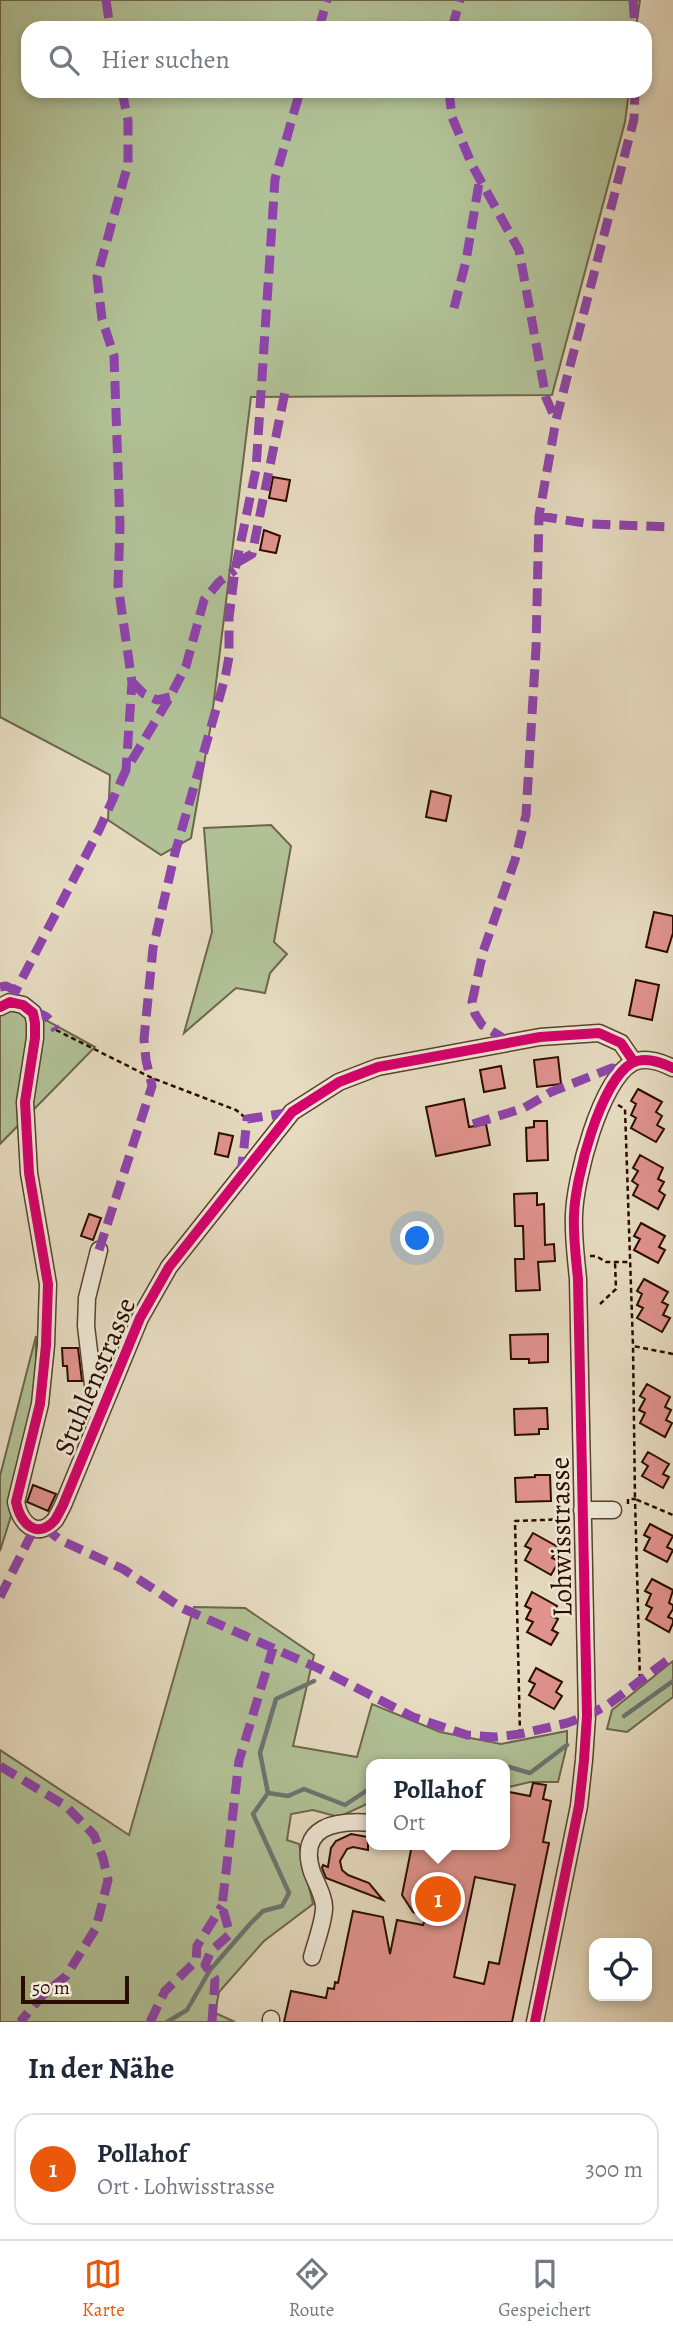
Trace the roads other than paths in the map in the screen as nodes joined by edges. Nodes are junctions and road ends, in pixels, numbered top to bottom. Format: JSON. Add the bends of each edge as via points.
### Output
{"nodes":[{"id":1,"x":0,"y":1007,"type":"edge"},
{"id":2,"x":634,"y":1062,"type":"junction"},
{"id":3,"x":673,"y":1068,"type":"edge"},
{"id":4,"x":99,"y":1250,"type":"dead end"},
{"id":5,"x":100,"y":1413,"type":"junction"},
{"id":6,"x":613,"y":1510,"type":"dead end"},
{"id":7,"x":582,"y":1516,"type":"junction"},
{"id":8,"x":366,"y":1822,"type":"edge"},
{"id":9,"x":312,"y":1957,"type":"dead end"},
{"id":10,"x":535,"y":2022,"type":"edge"}],
"edges":[{"from":1,"to":5,"type":"street","name":"Stuhlenstrasse","via":[[10,1002],[23,1005],[33,1013],[35,1023],[25,1114],[29,1173],[48,1284],[40,1404],[16,1502],[25,1524],[34,1529],[54,1521]]},
{"from":2,"to":3,"type":"street","via":[[647,1059]]},
{"from":2,"to":5,"type":"street","name":"Stuhlenstrasse","via":[[621,1043],[610,1037],[572,1033],[377,1067],[313,1096],[292,1112],[170,1267],[140,1318]]},
{"from":2,"to":7,"type":"street","name":"Lohwisstrasse","via":[[622,1070],[606,1098],[585,1153],[574,1215]]},
{"from":4,"to":5,"type":"street","via":[[87,1298],[86,1326]]},
{"from":6,"to":7,"type":"street"},
{"from":7,"to":10,"type":"street","name":"Lohwisstrasse","via":[[584,1760],[579,1806]]},
{"from":8,"to":9,"type":"street","via":[[334,1824],[311,1838],[309,1860],[325,1906]]}]}
